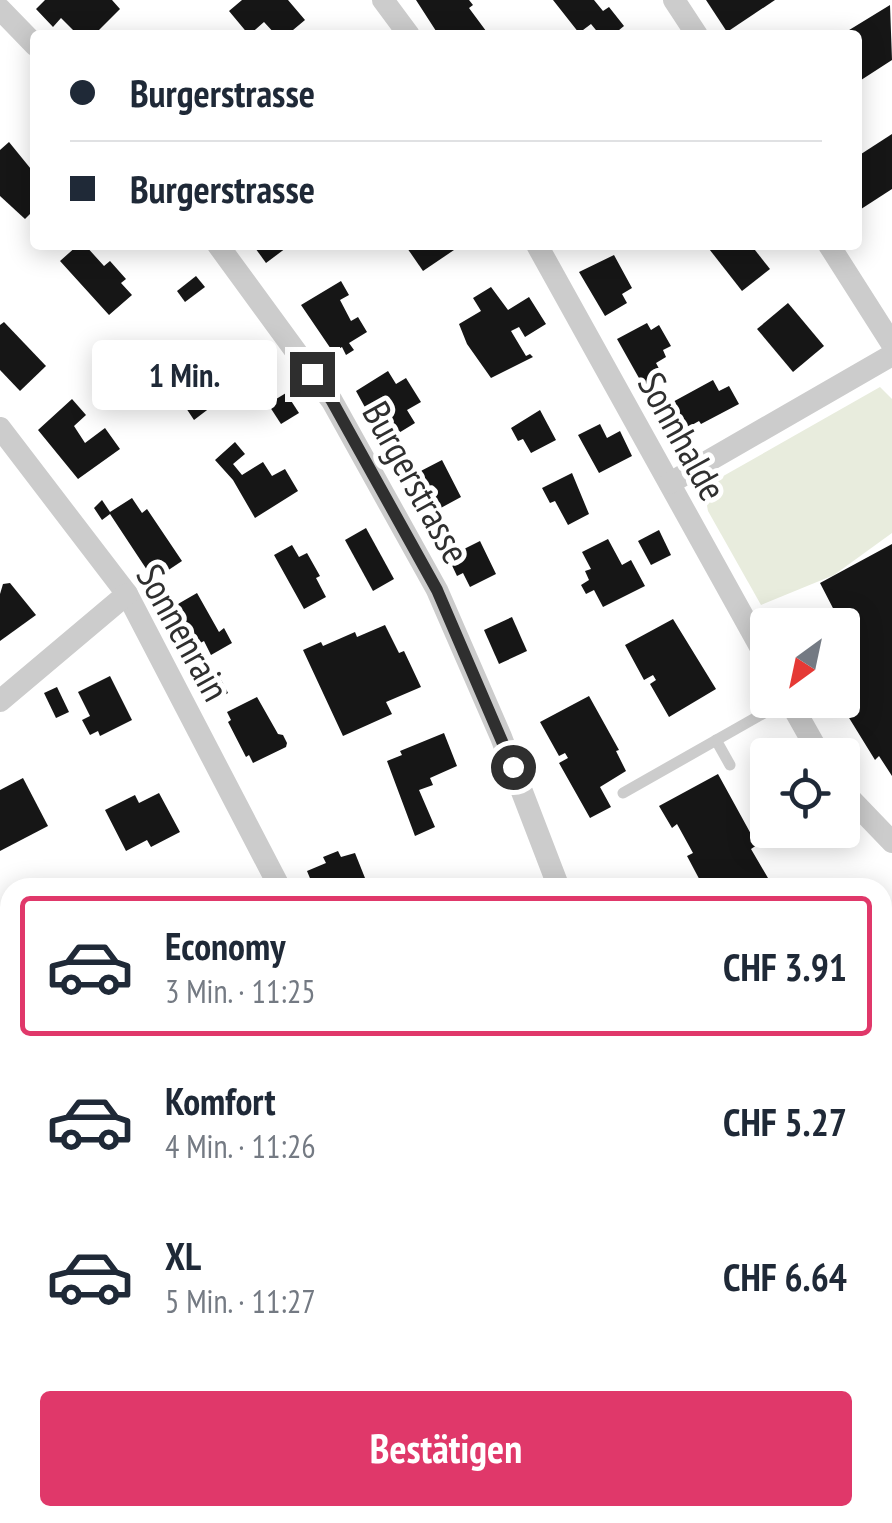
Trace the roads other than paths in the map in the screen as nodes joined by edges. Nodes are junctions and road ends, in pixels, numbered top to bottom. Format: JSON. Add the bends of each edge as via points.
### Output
{"nodes":[{"id":1,"x":383,"y":0,"type":"edge"},
{"id":2,"x":674,"y":0,"type":"edge"},
{"id":3,"x":0,"y":9,"type":"edge"},
{"id":4,"x":405,"y":30,"type":"edge"},
{"id":5,"x":693,"y":30,"type":"edge"},
{"id":6,"x":30,"y":40,"type":"edge"},
{"id":7,"x":222,"y":250,"type":"edge"},
{"id":8,"x":540,"y":250,"type":"edge"},
{"id":9,"x":833,"y":250,"type":"edge"},
{"id":10,"x":892,"y":344,"type":"edge"},
{"id":11,"x":892,"y":355,"type":"edge"},
{"id":12,"x":0,"y":428,"type":"edge"},
{"id":13,"x":670,"y":483,"type":"junction"},
{"id":14,"x":128,"y":594,"type":"junction"},
{"id":15,"x":750,"y":628,"type":"edge"},
{"id":16,"x":0,"y":702,"type":"edge"},
{"id":17,"x":756,"y":718,"type":"edge"},
{"id":18,"x":716,"y":740,"type":"junction"},
{"id":19,"x":730,"y":765,"type":"dead end"},
{"id":20,"x":623,"y":793,"type":"dead end"},
{"id":21,"x":860,"y":809,"type":"edge"},
{"id":22,"x":892,"y":842,"type":"edge"},
{"id":23,"x":275,"y":878,"type":"edge"},
{"id":24,"x":555,"y":878,"type":"edge"}],
"edges":[{"from":1,"to":4,"type":"street"},
{"from":2,"to":5,"type":"street"},
{"from":3,"to":6,"type":"street"},
{"from":7,"to":24,"type":"street","name":"Burgerstrasse","via":[[332,401],[437,590]]},
{"from":8,"to":13,"type":"street","name":"Sonnhalde"},
{"from":9,"to":10,"type":"street"},
{"from":11,"to":13,"type":"street"},
{"from":12,"to":14,"type":"street","name":"Sonnenrain"},
{"from":13,"to":15,"type":"street","name":"Sonnhalde"},
{"from":14,"to":16,"type":"street"},
{"from":14,"to":23,"type":"street","name":"Sonnenrain"},
{"from":17,"to":18,"type":"lane"},
{"from":18,"to":19,"type":"lane"},
{"from":18,"to":20,"type":"lane"},
{"from":21,"to":22,"type":"street"}]}
